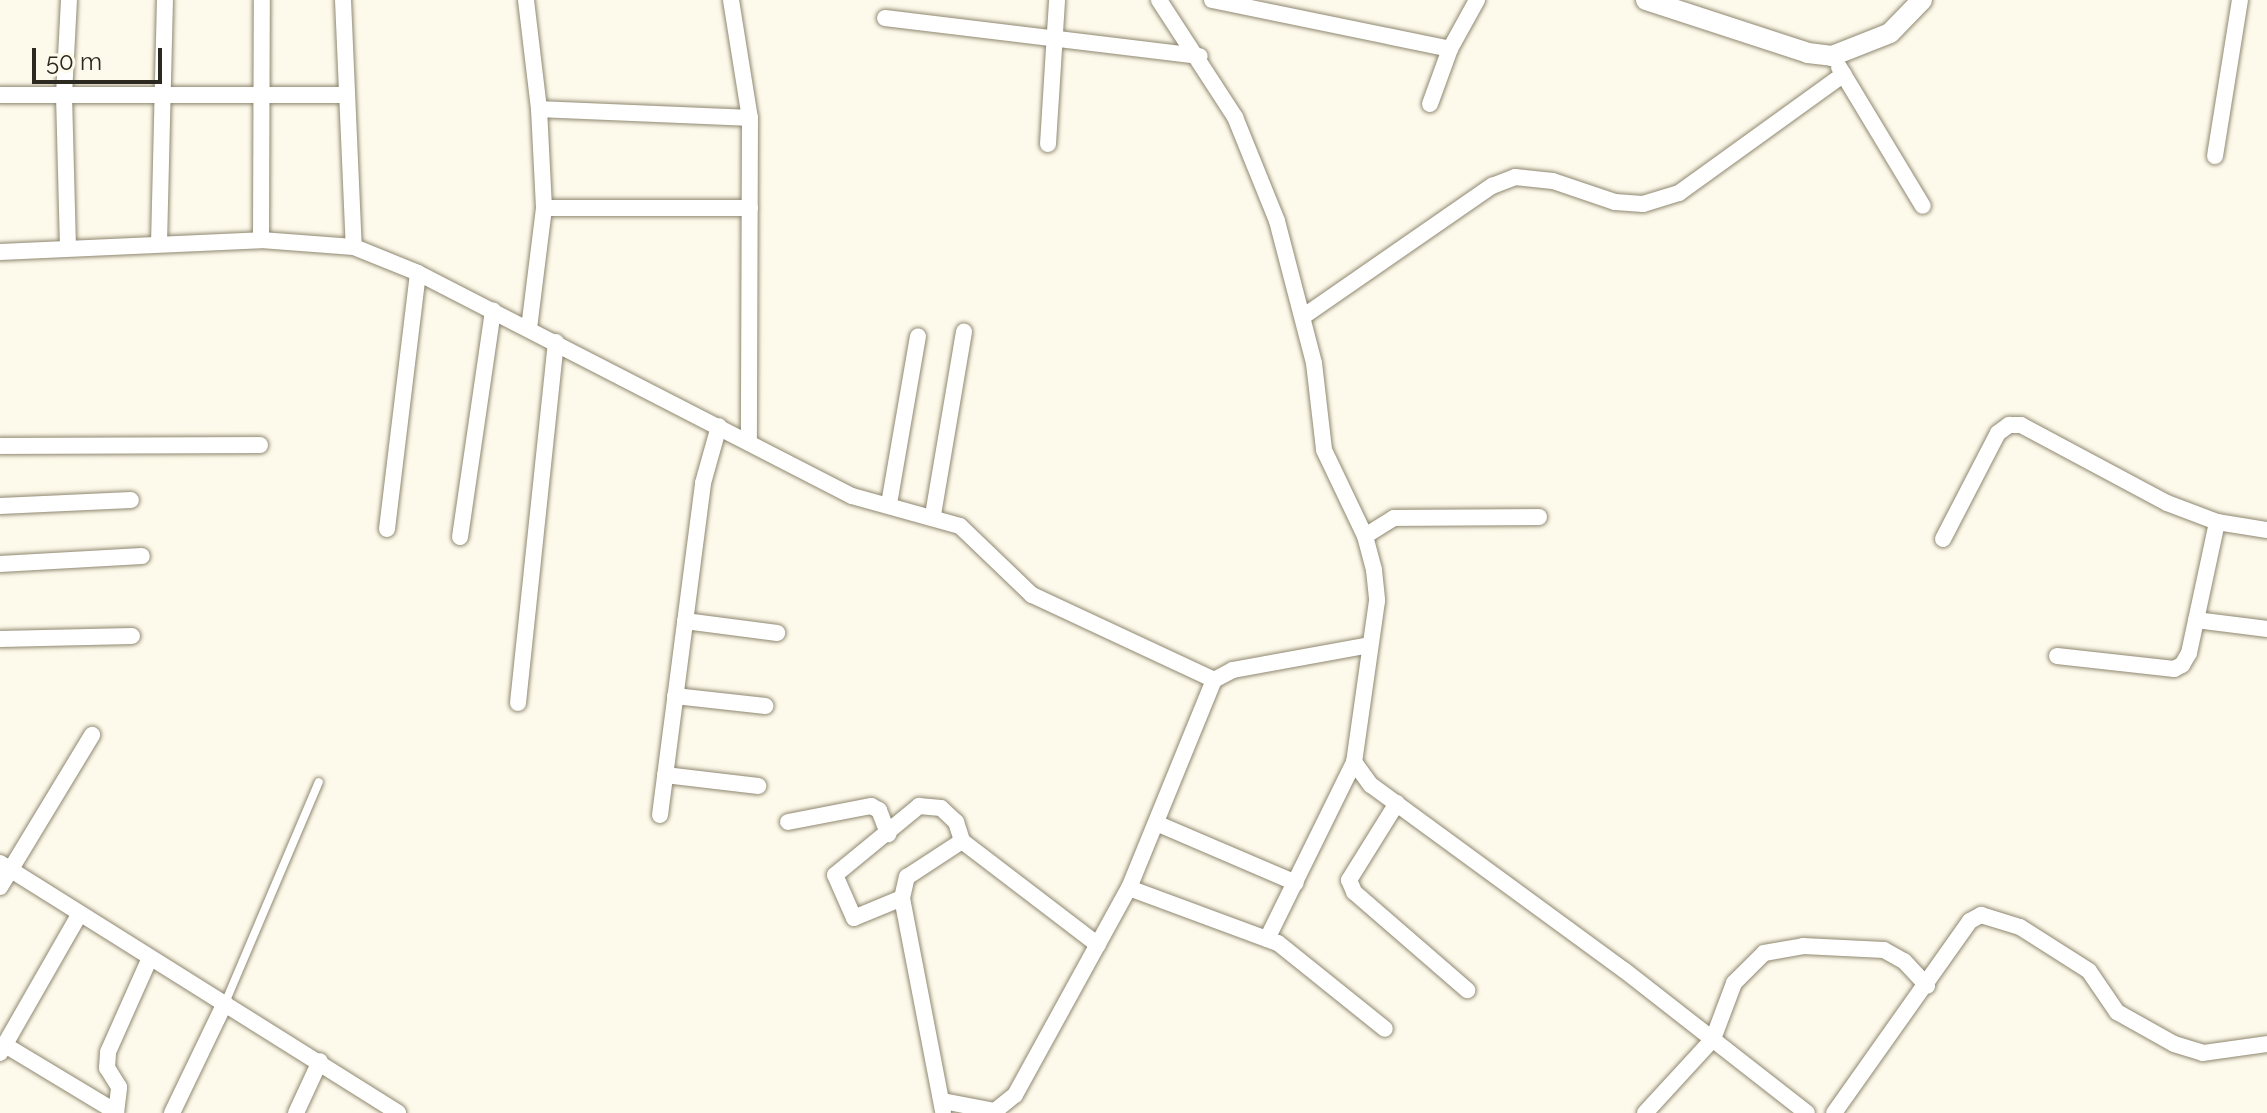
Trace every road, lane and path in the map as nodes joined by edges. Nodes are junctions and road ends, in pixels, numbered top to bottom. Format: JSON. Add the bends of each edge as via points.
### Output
{"nodes":[{"id":1,"x":69,"y":0,"type":"edge"},
{"id":2,"x":165,"y":0,"type":"edge"},
{"id":3,"x":262,"y":0,"type":"edge"},
{"id":4,"x":343,"y":0,"type":"edge"},
{"id":5,"x":526,"y":0,"type":"edge"},
{"id":6,"x":731,"y":0,"type":"edge"},
{"id":7,"x":1057,"y":0,"type":"edge"},
{"id":8,"x":1159,"y":0,"type":"edge"},
{"id":9,"x":1212,"y":0,"type":"edge"},
{"id":10,"x":1477,"y":0,"type":"edge"},
{"id":11,"x":1646,"y":0,"type":"edge"},
{"id":12,"x":2240,"y":0,"type":"edge"},
{"id":13,"x":1918,"y":5,"type":"edge"},
{"id":14,"x":885,"y":18,"type":"dead end"},
{"id":15,"x":1056,"y":39,"type":"junction"},
{"id":16,"x":1450,"y":49,"type":"junction"},
{"id":17,"x":1200,"y":56,"type":"junction"},
{"id":18,"x":1832,"y":56,"type":"junction"},
{"id":19,"x":1844,"y":74,"type":"junction"},
{"id":20,"x":161,"y":94,"type":"junction"},
{"id":21,"x":0,"y":95,"type":"edge"},
{"id":22,"x":64,"y":95,"type":"junction"},
{"id":23,"x":260,"y":95,"type":"junction"},
{"id":24,"x":343,"y":95,"type":"junction"},
{"id":25,"x":1430,"y":104,"type":"dead end"},
{"id":26,"x":539,"y":109,"type":"junction"},
{"id":27,"x":750,"y":118,"type":"junction"},
{"id":28,"x":1048,"y":144,"type":"dead end"},
{"id":29,"x":2215,"y":156,"type":"dead end"},
{"id":30,"x":1923,"y":206,"type":"dead end"},
{"id":31,"x":544,"y":208,"type":"junction"},
{"id":32,"x":750,"y":208,"type":"junction"},
{"id":33,"x":261,"y":240,"type":"junction"},
{"id":34,"x":159,"y":244,"type":"junction"},
{"id":35,"x":354,"y":247,"type":"junction"},
{"id":36,"x":68,"y":248,"type":"junction"},
{"id":37,"x":0,"y":252,"type":"edge"},
{"id":38,"x":418,"y":273,"type":"junction"},
{"id":39,"x":493,"y":310,"type":"junction"},
{"id":40,"x":1304,"y":316,"type":"junction"},
{"id":41,"x":529,"y":329,"type":"junction"},
{"id":42,"x":964,"y":332,"type":"dead end"},
{"id":43,"x":918,"y":336,"type":"dead end"},
{"id":44,"x":556,"y":342,"type":"junction"},
{"id":45,"x":719,"y":426,"type":"junction"},
{"id":46,"x":749,"y":441,"type":"junction"},
{"id":47,"x":260,"y":445,"type":"dead end"},
{"id":48,"x":0,"y":446,"type":"edge"},
{"id":49,"x":131,"y":500,"type":"dead end"},
{"id":50,"x":889,"y":504,"type":"junction"},
{"id":51,"x":0,"y":506,"type":"edge"},
{"id":52,"x":933,"y":515,"type":"junction"},
{"id":53,"x":1539,"y":517,"type":"dead end"},
{"id":54,"x":2217,"y":522,"type":"junction"},
{"id":55,"x":387,"y":529,"type":"dead end"},
{"id":56,"x":2267,"y":530,"type":"edge"},
{"id":57,"x":1365,"y":536,"type":"junction"},
{"id":58,"x":460,"y":537,"type":"dead end"},
{"id":59,"x":1943,"y":539,"type":"dead end"},
{"id":60,"x":142,"y":556,"type":"dead end"},
{"id":61,"x":0,"y":564,"type":"edge"},
{"id":62,"x":2196,"y":620,"type":"junction"},
{"id":63,"x":685,"y":621,"type":"junction"},
{"id":64,"x":2267,"y":629,"type":"edge"},
{"id":65,"x":777,"y":633,"type":"dead end"},
{"id":66,"x":132,"y":636,"type":"dead end"},
{"id":67,"x":0,"y":639,"type":"edge"},
{"id":68,"x":1370,"y":645,"type":"junction"},
{"id":69,"x":2057,"y":656,"type":"dead end"},
{"id":70,"x":1214,"y":680,"type":"junction"},
{"id":71,"x":675,"y":696,"type":"junction"},
{"id":72,"x":518,"y":703,"type":"dead end"},
{"id":73,"x":765,"y":706,"type":"dead end"},
{"id":74,"x":92,"y":735,"type":"dead end"},
{"id":75,"x":1354,"y":762,"type":"junction"},
{"id":76,"x":665,"y":775,"type":"junction"},
{"id":77,"x":319,"y":782,"type":"dead end"},
{"id":78,"x":758,"y":786,"type":"dead end"},
{"id":79,"x":1397,"y":803,"type":"junction"},
{"id":80,"x":660,"y":815,"type":"dead end"},
{"id":81,"x":788,"y":822,"type":"dead end"},
{"id":82,"x":1156,"y":823,"type":"junction"},
{"id":83,"x":888,"y":834,"type":"junction"},
{"id":84,"x":962,"y":841,"type":"junction"},
{"id":85,"x":6,"y":867,"type":"edge"},
{"id":86,"x":1296,"y":883,"type":"junction"},
{"id":87,"x":0,"y":887,"type":"edge"},
{"id":88,"x":1126,"y":892,"type":"junction"},
{"id":89,"x":902,"y":898,"type":"junction"},
{"id":90,"x":79,"y":915,"type":"junction"},
{"id":91,"x":1267,"y":939,"type":"junction"},
{"id":92,"x":1098,"y":945,"type":"junction"},
{"id":93,"x":149,"y":960,"type":"junction"},
{"id":94,"x":1927,"y":986,"type":"junction"},
{"id":95,"x":1467,"y":990,"type":"dead end"},
{"id":96,"x":225,"y":1003,"type":"junction"},
{"id":97,"x":1385,"y":1029,"type":"dead end"},
{"id":98,"x":1713,"y":1039,"type":"junction"},
{"id":99,"x":2267,"y":1044,"type":"edge"},
{"id":100,"x":2,"y":1049,"type":"edge"},
{"id":101,"x":320,"y":1061,"type":"junction"},
{"id":102,"x":943,"y":1107,"type":"edge"},
{"id":103,"x":116,"y":1112,"type":"edge"},
{"id":104,"x":172,"y":1113,"type":"edge"},
{"id":105,"x":296,"y":1113,"type":"edge"},
{"id":106,"x":398,"y":1113,"type":"edge"},
{"id":107,"x":1645,"y":1113,"type":"edge"},
{"id":108,"x":1807,"y":1113,"type":"edge"},
{"id":109,"x":1834,"y":1113,"type":"edge"}],
"edges":[{"from":1,"to":22,"type":"street"},
{"from":2,"to":20,"type":"street"},
{"from":3,"to":23,"type":"street"},
{"from":4,"to":24,"type":"street"},
{"from":5,"to":26,"type":"street"},
{"from":6,"to":27,"type":"street"},
{"from":7,"to":15,"type":"street"},
{"from":8,"to":17,"type":"street"},
{"from":9,"to":16,"type":"street"},
{"from":10,"to":16,"type":"street"},
{"from":11,"to":18,"type":"street","via":[[1808,53]]},
{"from":12,"to":29,"type":"street"},
{"from":13,"to":18,"type":"street","via":[[1877,40]]},
{"from":14,"to":15,"type":"street"},
{"from":15,"to":17,"type":"street"},
{"from":15,"to":28,"type":"street"},
{"from":16,"to":25,"type":"street"},
{"from":17,"to":40,"type":"street","via":[[1235,117],[1256,168]]},
{"from":18,"to":19,"type":"street"},
{"from":19,"to":30,"type":"street"},
{"from":19,"to":40,"type":"street","via":[[1679,193],[1643,204],[1615,202],[1528,178],[1492,186]]},
{"from":20,"to":22,"type":"street"},
{"from":20,"to":23,"type":"street"},
{"from":20,"to":34,"type":"street"},
{"from":21,"to":22,"type":"street"},
{"from":22,"to":36,"type":"street"},
{"from":23,"to":24,"type":"street"},
{"from":23,"to":33,"type":"street"},
{"from":24,"to":35,"type":"street"},
{"from":26,"to":27,"type":"street"},
{"from":26,"to":31,"type":"street"},
{"from":27,"to":32,"type":"street"},
{"from":31,"to":32,"type":"street"},
{"from":31,"to":41,"type":"street"},
{"from":32,"to":46,"type":"street"},
{"from":33,"to":34,"type":"street"},
{"from":33,"to":35,"type":"street"},
{"from":34,"to":36,"type":"street"},
{"from":35,"to":38,"type":"street"},
{"from":36,"to":37,"type":"street"},
{"from":38,"to":39,"type":"street"},
{"from":38,"to":55,"type":"street"},
{"from":39,"to":41,"type":"street"},
{"from":39,"to":58,"type":"street"},
{"from":40,"to":57,"type":"street","via":[[1324,450]]},
{"from":41,"to":44,"type":"street"},
{"from":42,"to":52,"type":"street"},
{"from":43,"to":50,"type":"street"},
{"from":44,"to":45,"type":"street"},
{"from":44,"to":72,"type":"street"},
{"from":45,"to":46,"type":"street"},
{"from":45,"to":63,"type":"street","via":[[703,483]]},
{"from":46,"to":50,"type":"street","via":[[852,496]]},
{"from":47,"to":48,"type":"street"},
{"from":49,"to":51,"type":"street"},
{"from":50,"to":52,"type":"street"},
{"from":52,"to":70,"type":"street","via":[[960,526],[1032,595]]},
{"from":53,"to":57,"type":"street","via":[[1394,518]]},
{"from":54,"to":56,"type":"street"},
{"from":54,"to":59,"type":"street","via":[[2114,478],[2021,425],[2009,425],[1998,433]]},
{"from":54,"to":62,"type":"street"},
{"from":57,"to":68,"type":"street","via":[[1377,601]]},
{"from":60,"to":61,"type":"street"},
{"from":62,"to":64,"type":"street"},
{"from":62,"to":69,"type":"street","via":[[2189,653],[2174,669]]},
{"from":63,"to":65,"type":"street"},
{"from":63,"to":71,"type":"street"},
{"from":66,"to":67,"type":"street"},
{"from":68,"to":70,"type":"street","via":[[1233,670]]},
{"from":68,"to":75,"type":"street"},
{"from":70,"to":82,"type":"street"},
{"from":71,"to":73,"type":"street"},
{"from":71,"to":76,"type":"street"},
{"from":74,"to":85,"type":"street"},
{"from":75,"to":79,"type":"street","via":[[1371,785]]},
{"from":75,"to":86,"type":"street"},
{"from":76,"to":78,"type":"street"},
{"from":76,"to":80,"type":"street"},
{"from":77,"to":96,"type":"lane"},
{"from":79,"to":95,"type":"street","via":[[1349,880],[1354,892]]},
{"from":79,"to":98,"type":"street"},
{"from":81,"to":83,"type":"street","via":[[871,806],[879,810]]},
{"from":82,"to":86,"type":"street"},
{"from":82,"to":88,"type":"street"},
{"from":83,"to":84,"type":"street","via":[[919,806],[930,804],[956,822]]},
{"from":83,"to":89,"type":"street","via":[[839,869],[835,883],[854,918]]},
{"from":84,"to":89,"type":"street","via":[[907,877]]},
{"from":84,"to":92,"type":"street"},
{"from":85,"to":87,"type":"street"},
{"from":85,"to":90,"type":"street"},
{"from":86,"to":91,"type":"street"},
{"from":88,"to":91,"type":"street"},
{"from":88,"to":92,"type":"street"},
{"from":89,"to":102,"type":"street"},
{"from":90,"to":93,"type":"street"},
{"from":90,"to":100,"type":"street"},
{"from":91,"to":97,"type":"street","via":[[1294,952]]},
{"from":92,"to":102,"type":"street","via":[[1007,1105],[980,1112]]},
{"from":93,"to":96,"type":"street"},
{"from":93,"to":103,"type":"street","via":[[108,1052],[107,1068],[119,1087]]},
{"from":94,"to":98,"type":"street","via":[[1904,961],[1884,950],[1774,950],[1746,967],[1734,983]]},
{"from":94,"to":99,"type":"street","via":[[1970,921],[1995,916],[2089,971],[2117,1012],[2174,1044],[2203,1053]]},
{"from":94,"to":109,"type":"street"},
{"from":96,"to":101,"type":"street"},
{"from":96,"to":104,"type":"street"},
{"from":98,"to":107,"type":"street"},
{"from":98,"to":108,"type":"street"},
{"from":100,"to":103,"type":"street"},
{"from":101,"to":105,"type":"street"},
{"from":101,"to":106,"type":"street"}]}
